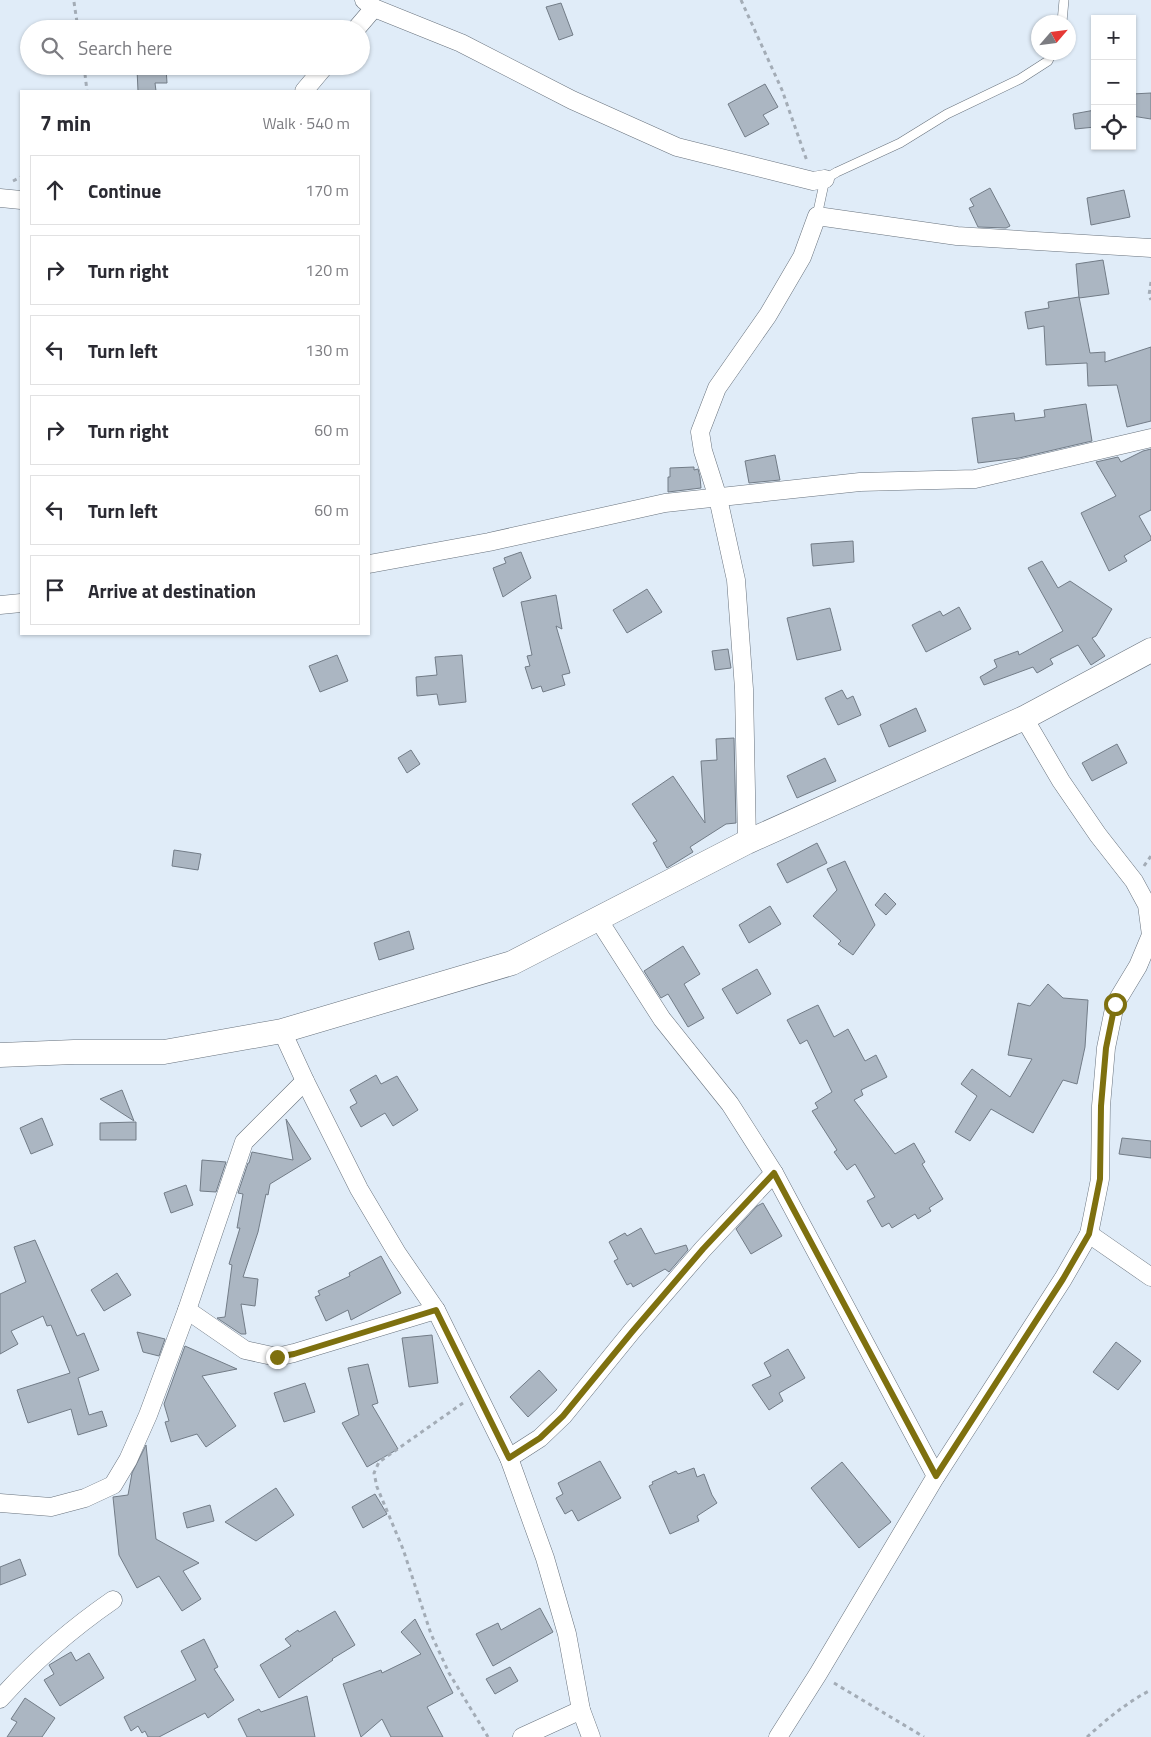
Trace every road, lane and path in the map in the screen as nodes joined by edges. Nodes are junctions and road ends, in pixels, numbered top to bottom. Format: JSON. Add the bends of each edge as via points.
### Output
{"nodes":[{"id":1,"x":741,"y":0,"type":"edge"},
{"id":2,"x":1064,"y":0,"type":"edge"},
{"id":3,"x":74,"y":2,"type":"dead end"},
{"id":4,"x":369,"y":4,"type":"edge"},
{"id":5,"x":1063,"y":15,"type":"edge"},
{"id":6,"x":77,"y":20,"type":"edge"},
{"id":7,"x":361,"y":20,"type":"edge"},
{"id":8,"x":1048,"y":60,"type":"edge"},
{"id":9,"x":85,"y":75,"type":"edge"},
{"id":10,"x":317,"y":75,"type":"edge"},
{"id":11,"x":87,"y":90,"type":"edge"},
{"id":12,"x":305,"y":90,"type":"edge"},
{"id":13,"x":819,"y":180,"type":"junction"},
{"id":14,"x":0,"y":198,"type":"edge"},
{"id":15,"x":20,"y":200,"type":"edge"},
{"id":16,"x":817,"y":216,"type":"junction"},
{"id":17,"x":1151,"y":248,"type":"edge"},
{"id":18,"x":1151,"y":282,"type":"edge"},
{"id":19,"x":1151,"y":300,"type":"edge"},
{"id":20,"x":1151,"y":438,"type":"edge"},
{"id":21,"x":718,"y":498,"type":"junction"},
{"id":22,"x":370,"y":564,"type":"edge"},
{"id":23,"x":20,"y":603,"type":"edge"},
{"id":24,"x":0,"y":606,"type":"edge"},
{"id":25,"x":1151,"y":650,"type":"edge"},
{"id":26,"x":1024,"y":718,"type":"junction"},
{"id":27,"x":747,"y":842,"type":"junction"},
{"id":28,"x":1149,"y":907,"type":"edge"},
{"id":29,"x":598,"y":919,"type":"junction"},
{"id":30,"x":282,"y":1030,"type":"junction"},
{"id":31,"x":0,"y":1055,"type":"edge"},
{"id":32,"x":305,"y":1081,"type":"junction"},
{"id":33,"x":774,"y":1173,"type":"junction"},
{"id":34,"x":1089,"y":1234,"type":"junction"},
{"id":35,"x":1151,"y":1277,"type":"edge"},
{"id":36,"x":187,"y":1310,"type":"junction"},
{"id":37,"x":436,"y":1310,"type":"junction"},
{"id":38,"x":477,"y":1394,"type":"junction"},
{"id":39,"x":509,"y":1458,"type":"junction"},
{"id":40,"x":936,"y":1476,"type":"junction"},
{"id":41,"x":0,"y":1503,"type":"edge"},
{"id":42,"x":112,"y":1600,"type":"dead end"},
{"id":43,"x":818,"y":1674,"type":"junction"},
{"id":44,"x":1151,"y":1690,"type":"edge"},
{"id":45,"x":0,"y":1700,"type":"edge"},
{"id":46,"x":581,"y":1710,"type":"junction"},
{"id":47,"x":488,"y":1737,"type":"edge"},
{"id":48,"x":522,"y":1737,"type":"edge"},
{"id":49,"x":591,"y":1737,"type":"edge"},
{"id":50,"x":778,"y":1737,"type":"edge"},
{"id":51,"x":924,"y":1737,"type":"edge"},
{"id":52,"x":1087,"y":1737,"type":"edge"}],
"edges":[{"from":1,"to":13,"type":"path"},
{"from":2,"to":5,"type":"lane"},
{"from":3,"to":6,"type":"path"},
{"from":4,"to":7,"type":"street"},
{"from":4,"to":13,"type":"street","via":[[460,43],[572,100],[677,147]]},
{"from":8,"to":13,"type":"lane","via":[[900,143]]},
{"from":9,"to":11,"type":"path"},
{"from":10,"to":12,"type":"street"},
{"from":13,"to":16,"type":"lane"},
{"from":14,"to":15,"type":"street"},
{"from":16,"to":17,"type":"street","via":[[956,236]]},
{"from":16,"to":21,"type":"street","via":[[802,257],[768,315],[717,388],[700,432]]},
{"from":18,"to":19,"type":"path"},
{"from":20,"to":21,"type":"street","via":[[975,479],[860,482]]},
{"from":21,"to":22,"type":"street","via":[[665,504]]},
{"from":21,"to":27,"type":"street","via":[[736,580],[744,689]]},
{"from":23,"to":24,"type":"street"},
{"from":25,"to":26,"type":"street"},
{"from":26,"to":27,"type":"street"},
{"from":26,"to":28,"type":"street","via":[[1061,781],[1134,881]]},
{"from":27,"to":29,"type":"street"},
{"from":28,"to":34,"type":"street","via":[[1151,935],[1138,966],[1115,1004],[1106,1048],[1100,1179]]},
{"from":29,"to":30,"type":"street","via":[[512,963]]},
{"from":29,"to":33,"type":"street","via":[[662,1019],[730,1104]]},
{"from":30,"to":31,"type":"street","via":[[164,1052]]},
{"from":30,"to":32,"type":"street"},
{"from":32,"to":36,"type":"street","via":[[244,1142]]},
{"from":32,"to":37,"type":"street","via":[[359,1189]]},
{"from":33,"to":39,"type":"street","via":[[703,1249],[563,1416],[540,1438]]},
{"from":33,"to":40,"type":"street"},
{"from":34,"to":35,"type":"street"},
{"from":34,"to":40,"type":"street"},
{"from":36,"to":37,"type":"street","via":[[245,1350],[277,1357]]},
{"from":36,"to":41,"type":"street","via":[[148,1416],[128,1460],[112,1485],[86,1498],[51,1507]]},
{"from":37,"to":38,"type":"street"},
{"from":38,"to":39,"type":"street"},
{"from":38,"to":47,"type":"path","via":[[378,1462],[374,1473],[431,1634]]},
{"from":39,"to":46,"type":"street","via":[[545,1558],[567,1634]]},
{"from":40,"to":43,"type":"street"},
{"from":42,"to":45,"type":"street","via":[[73,1628]]},
{"from":43,"to":50,"type":"street"},
{"from":43,"to":51,"type":"path"},
{"from":44,"to":52,"type":"path","via":[[1110,1716]]},
{"from":46,"to":48,"type":"street"},
{"from":46,"to":49,"type":"street"}]}
